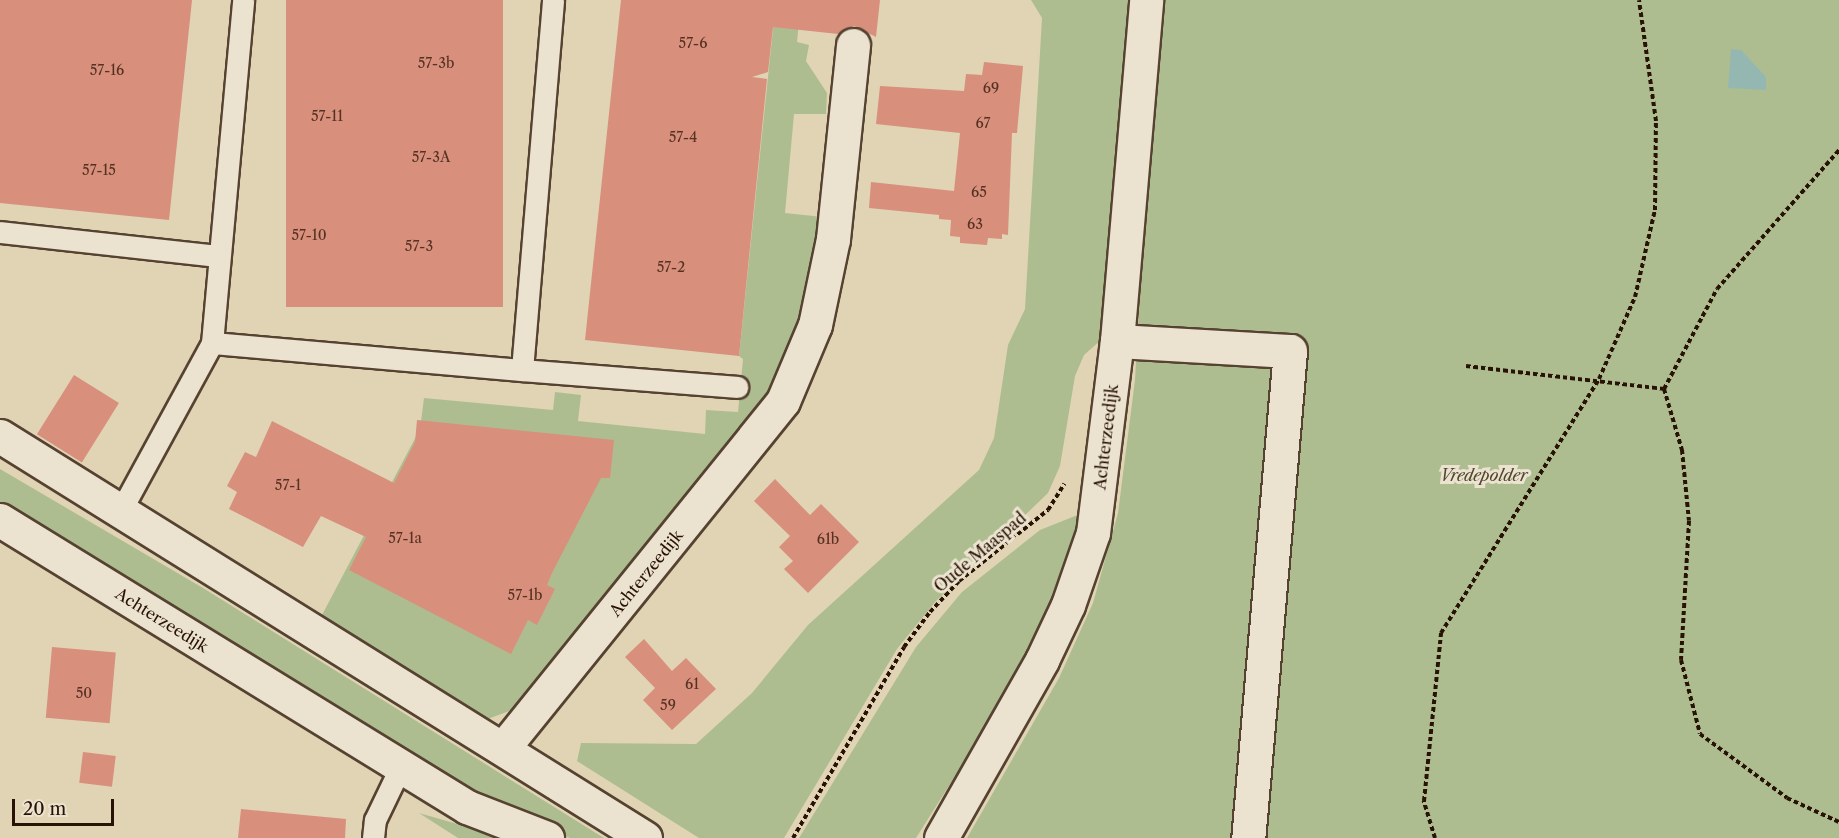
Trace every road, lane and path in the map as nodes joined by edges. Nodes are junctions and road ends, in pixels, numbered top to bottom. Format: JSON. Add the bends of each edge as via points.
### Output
{"nodes":[{"id":1,"x":243,"y":0,"type":"edge"},
{"id":2,"x":553,"y":0,"type":"edge"},
{"id":3,"x":1146,"y":0,"type":"edge"},
{"id":4,"x":1639,"y":0,"type":"edge"},
{"id":5,"x":853,"y":45,"type":"dead end"},
{"id":6,"x":1839,"y":150,"type":"edge"},
{"id":7,"x":0,"y":232,"type":"edge"},
{"id":8,"x":219,"y":256,"type":"junction"},
{"id":9,"x":1117,"y":341,"type":"junction"},
{"id":10,"x":212,"y":343,"type":"junction"},
{"id":11,"x":1466,"y":366,"type":"dead end"},
{"id":12,"x":522,"y":370,"type":"junction"},
{"id":13,"x":1599,"y":379,"type":"junction"},
{"id":14,"x":737,"y":387,"type":"dead end"},
{"id":15,"x":1664,"y":389,"type":"junction"},
{"id":16,"x":0,"y":436,"type":"edge"},
{"id":17,"x":1066,"y":481,"type":"dead end"},
{"id":18,"x":121,"y":510,"type":"junction"},
{"id":19,"x":0,"y":520,"type":"edge"},
{"id":20,"x":504,"y":747,"type":"junction"},
{"id":21,"x":400,"y":768,"type":"junction"},
{"id":22,"x":1839,"y":822,"type":"edge"},
{"id":23,"x":373,"y":838,"type":"edge"},
{"id":24,"x":547,"y":838,"type":"edge"},
{"id":25,"x":645,"y":838,"type":"edge"},
{"id":26,"x":793,"y":838,"type":"edge"},
{"id":27,"x":941,"y":838,"type":"edge"},
{"id":28,"x":1248,"y":838,"type":"edge"},
{"id":29,"x":1435,"y":838,"type":"edge"}],
"edges":[{"from":1,"to":8,"type":"lane"},
{"from":2,"to":12,"type":"lane"},
{"from":3,"to":9,"type":"street","name":"Achterzeedijk"},
{"from":4,"to":13,"type":"path","via":[[1656,121],[1655,210],[1635,297]]},
{"from":5,"to":20,"type":"street","name":"Achterzeedijk","via":[[833,238],[814,325],[783,401]]},
{"from":6,"to":15,"type":"path","via":[[1716,289]]},
{"from":7,"to":8,"type":"lane"},
{"from":8,"to":10,"type":"lane"},
{"from":9,"to":27,"type":"street","name":"Achterzeedijk","via":[[1093,533],[1068,605],[1042,660]]},
{"from":9,"to":28,"type":"street","via":[[1290,351]]},
{"from":10,"to":12,"type":"lane"},
{"from":10,"to":18,"type":"lane"},
{"from":11,"to":13,"type":"path"},
{"from":12,"to":14,"type":"lane"},
{"from":13,"to":15,"type":"path"},
{"from":13,"to":29,"type":"path","via":[[1441,633],[1424,801]]},
{"from":15,"to":22,"type":"path","via":[[1682,450],[1689,521],[1681,660],[1700,734],[1787,798]]},
{"from":16,"to":18,"type":"street"},
{"from":17,"to":26,"type":"path","name":"Oude Maaspad","via":[[1048,510],[959,581],[930,612],[904,647]]},
{"from":18,"to":20,"type":"street"},
{"from":19,"to":21,"type":"street","name":"Achterzeedijk"},
{"from":20,"to":25,"type":"street"},
{"from":21,"to":23,"type":"lane","via":[[375,820]]},
{"from":21,"to":24,"type":"street","name":"Achterzeedijk","via":[[467,807]]}]}
